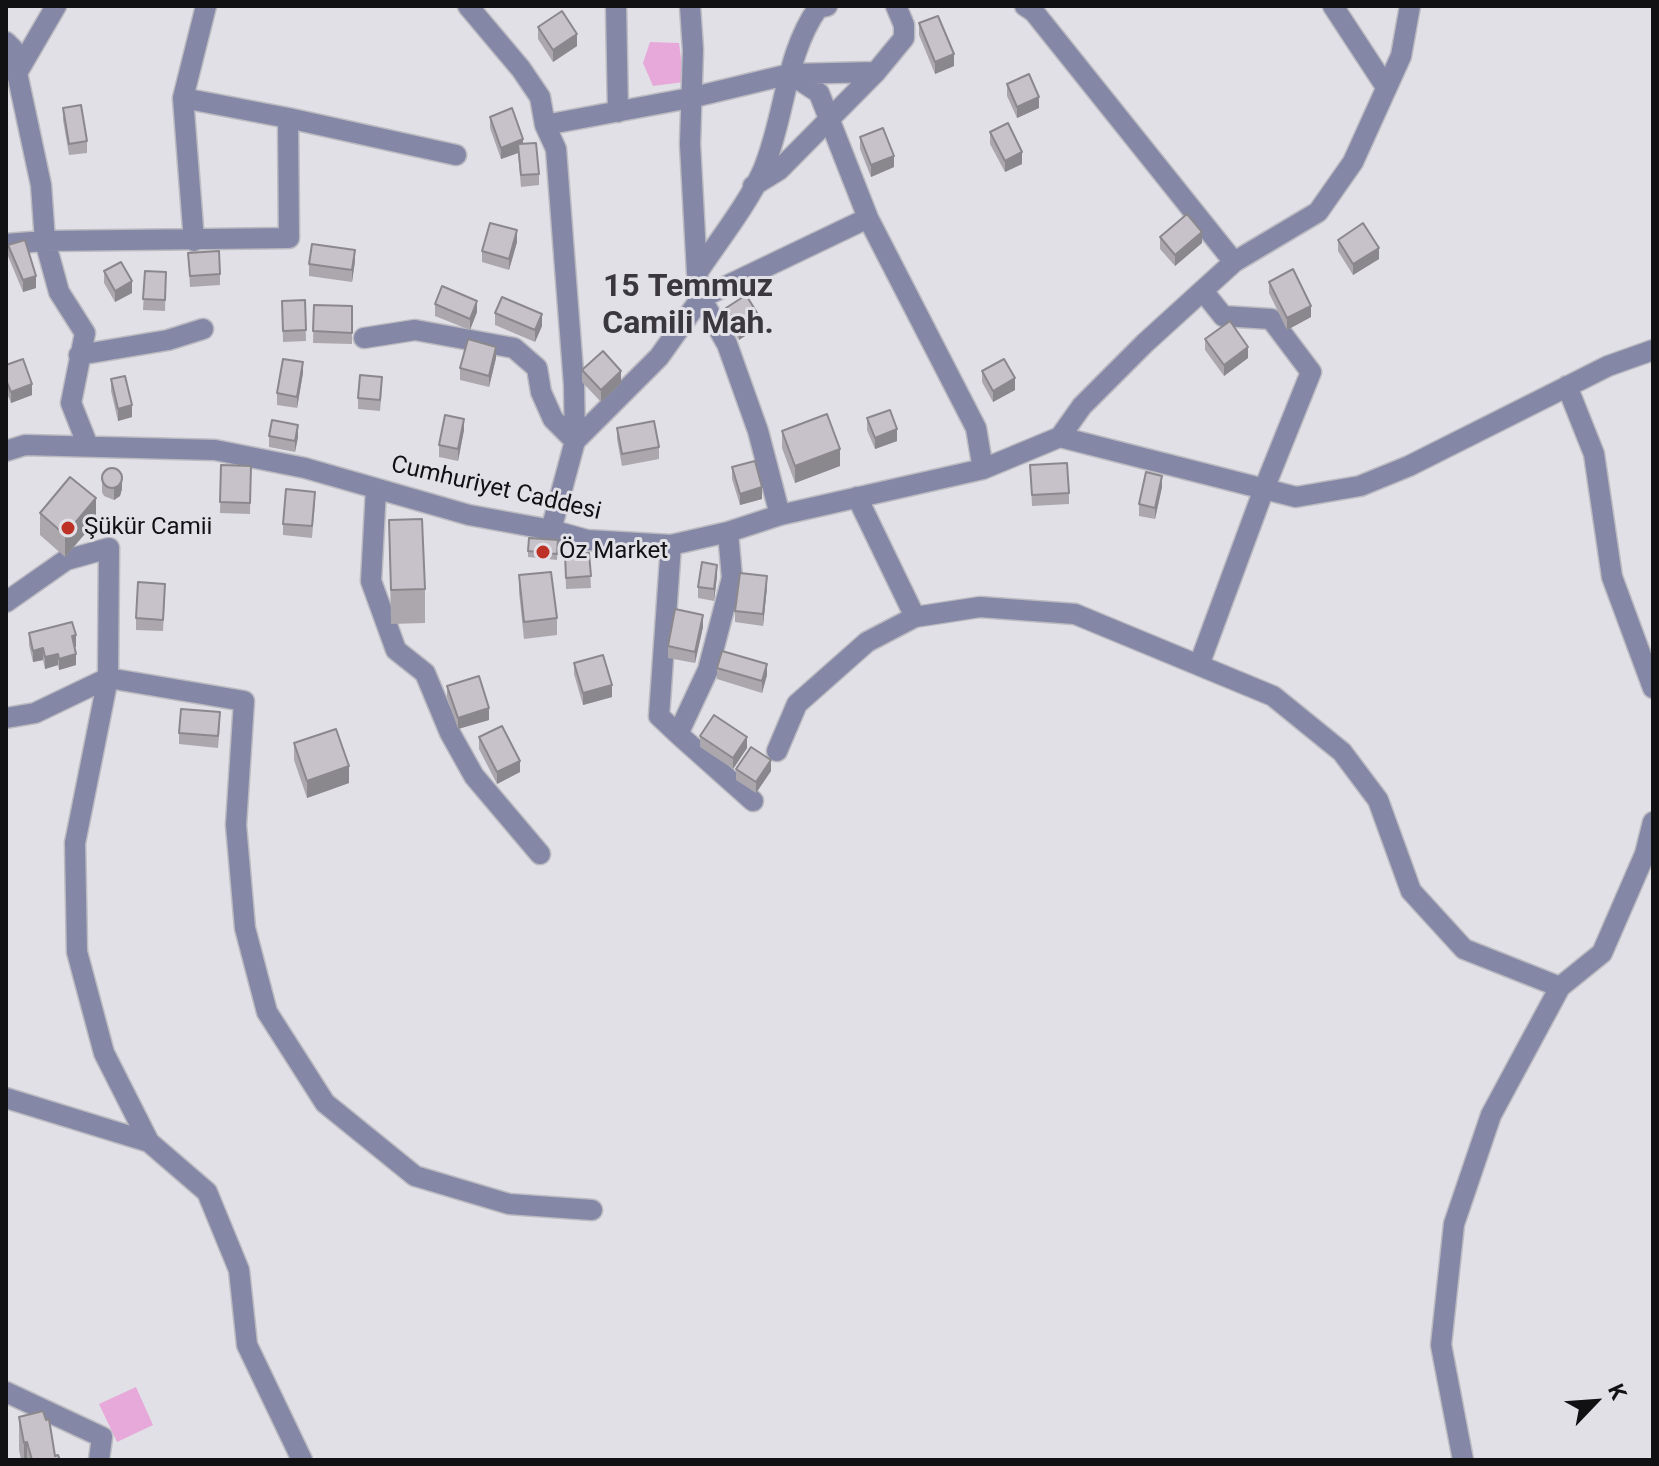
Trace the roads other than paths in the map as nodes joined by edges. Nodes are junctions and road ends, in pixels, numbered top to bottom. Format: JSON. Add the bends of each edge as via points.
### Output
{"nodes":[{"id":1,"x":56,"y":6,"type":"edge"},
{"id":2,"x":206,"y":6,"type":"edge"},
{"id":3,"x":468,"y":6,"type":"edge"},
{"id":4,"x":616,"y":6,"type":"edge"},
{"id":5,"x":690,"y":6,"type":"edge"},
{"id":6,"x":896,"y":6,"type":"edge"},
{"id":7,"x":1025,"y":6,"type":"edge"},
{"id":8,"x":1333,"y":6,"type":"edge"},
{"id":9,"x":1410,"y":6,"type":"edge"},
{"id":10,"x":822,"y":7,"type":"edge"},
{"id":11,"x":6,"y":42,"type":"edge"},
{"id":12,"x":876,"y":72,"type":"junction"},
{"id":13,"x":17,"y":73,"type":"junction"},
{"id":14,"x":790,"y":74,"type":"junction"},
{"id":15,"x":1386,"y":87,"type":"junction"},
{"id":16,"x":183,"y":98,"type":"junction"},
{"id":17,"x":690,"y":98,"type":"junction"},
{"id":18,"x":618,"y":112,"type":"junction"},
{"id":19,"x":830,"y":117,"type":"junction"},
{"id":20,"x":288,"y":118,"type":"junction"},
{"id":21,"x":545,"y":125,"type":"junction"},
{"id":22,"x":456,"y":155,"type":"dead end"},
{"id":23,"x":753,"y":186,"type":"junction"},
{"id":24,"x":868,"y":218,"type":"junction"},
{"id":25,"x":45,"y":241,"type":"junction"},
{"id":26,"x":194,"y":241,"type":"junction"},
{"id":27,"x":6,"y":244,"type":"edge"},
{"id":28,"x":1234,"y":262,"type":"junction"},
{"id":29,"x":697,"y":273,"type":"junction"},
{"id":30,"x":1203,"y":291,"type":"junction"},
{"id":31,"x":701,"y":298,"type":"junction"},
{"id":32,"x":203,"y":329,"type":"dead end"},
{"id":33,"x":364,"y":338,"type":"dead end"},
{"id":34,"x":1653,"y":350,"type":"edge"},
{"id":35,"x":79,"y":355,"type":"junction"},
{"id":36,"x":1567,"y":386,"type":"junction"},
{"id":37,"x":1060,"y":437,"type":"junction"},
{"id":38,"x":575,"y":441,"type":"junction"},
{"id":39,"x":88,"y":446,"type":"junction"},
{"id":40,"x":6,"y":451,"type":"edge"},
{"id":41,"x":983,"y":469,"type":"junction"},
{"id":42,"x":376,"y":489,"type":"junction"},
{"id":43,"x":1264,"y":489,"type":"junction"},
{"id":44,"x":857,"y":497,"type":"junction"},
{"id":45,"x":780,"y":515,"type":"junction"},
{"id":46,"x":551,"y":530,"type":"junction"},
{"id":47,"x":728,"y":532,"type":"junction"},
{"id":48,"x":671,"y":545,"type":"junction"},
{"id":49,"x":6,"y":602,"type":"edge"},
{"id":50,"x":915,"y":617,"type":"junction"},
{"id":51,"x":1199,"y":665,"type":"junction"},
{"id":52,"x":108,"y":678,"type":"junction"},
{"id":53,"x":1653,"y":688,"type":"edge"},
{"id":54,"x":6,"y":718,"type":"edge"},
{"id":55,"x":678,"y":734,"type":"junction"},
{"id":56,"x":777,"y":751,"type":"dead end"},
{"id":57,"x":753,"y":801,"type":"dead end"},
{"id":58,"x":1653,"y":822,"type":"edge"},
{"id":59,"x":540,"y":854,"type":"dead end"},
{"id":60,"x":1560,"y":987,"type":"junction"},
{"id":61,"x":6,"y":1098,"type":"edge"},
{"id":62,"x":149,"y":1142,"type":"junction"},
{"id":63,"x":592,"y":1210,"type":"dead end"},
{"id":64,"x":6,"y":1392,"type":"edge"},
{"id":65,"x":99,"y":1460,"type":"edge"},
{"id":66,"x":302,"y":1460,"type":"edge"},
{"id":67,"x":1463,"y":1460,"type":"edge"}],
"edges":[{"from":1,"to":13,"type":"street"},
{"from":2,"to":16,"type":"street"},
{"from":3,"to":21,"type":"street","via":[[540,97]]},
{"from":4,"to":18,"type":"street"},
{"from":5,"to":17,"type":"street"},
{"from":6,"to":12,"type":"street","via":[[904,38]]},
{"from":7,"to":28,"type":"street"},
{"from":8,"to":15,"type":"street"},
{"from":9,"to":15,"type":"street","via":[[1401,56]]},
{"from":10,"to":14,"type":"street","via":[[811,19]]},
{"from":11,"to":13,"type":"street","via":[[13,49]]},
{"from":12,"to":14,"type":"street"},
{"from":12,"to":19,"type":"street"},
{"from":13,"to":25,"type":"street","via":[[41,185]]},
{"from":14,"to":17,"type":"street"},
{"from":14,"to":19,"type":"street","via":[[819,93]]},
{"from":14,"to":23,"type":"street","via":[[773,140]]},
{"from":15,"to":28,"type":"street","via":[[1353,162],[1318,212]]},
{"from":16,"to":20,"type":"street"},
{"from":16,"to":26,"type":"street"},
{"from":17,"to":18,"type":"street"},
{"from":17,"to":29,"type":"street"},
{"from":18,"to":21,"type":"street"},
{"from":19,"to":23,"type":"street","via":[[779,170]]},
{"from":19,"to":24,"type":"street"},
{"from":20,"to":22,"type":"street"},
{"from":20,"to":26,"type":"street","via":[[289,238]]},
{"from":21,"to":38,"type":"street","via":[[556,149]]},
{"from":23,"to":29,"type":"street"},
{"from":24,"to":31,"type":"street"},
{"from":24,"to":41,"type":"street","via":[[976,428]]},
{"from":25,"to":26,"type":"street"},
{"from":25,"to":27,"type":"street"},
{"from":25,"to":35,"type":"street","via":[[59,292],[85,333]]},
{"from":28,"to":30,"type":"street"},
{"from":29,"to":31,"type":"street"},
{"from":30,"to":37,"type":"street","via":[[1082,406]]},
{"from":30,"to":43,"type":"street","via":[[1223,316],[1271,319],[1311,372]]},
{"from":31,"to":38,"type":"street","via":[[659,357]]},
{"from":31,"to":45,"type":"street","via":[[727,344]]},
{"from":32,"to":35,"type":"street"},
{"from":33,"to":38,"type":"street","via":[[415,330],[514,348],[537,368],[553,419]]},
{"from":34,"to":36,"type":"street"},
{"from":35,"to":39,"type":"street","via":[[71,403]]},
{"from":36,"to":43,"type":"street","via":[[1437,454],[1360,486],[1296,497]]},
{"from":36,"to":53,"type":"street","via":[[1594,454],[1612,577]]},
{"from":37,"to":41,"type":"street","name":"Cumhuriyet Caddesi"},
{"from":37,"to":43,"type":"street"},
{"from":38,"to":46,"type":"street"},
{"from":39,"to":40,"type":"street","name":"Cumhuriyet Caddesi","via":[[25,445]]},
{"from":39,"to":42,"type":"street","name":"Cumhuriyet Caddesi","via":[[215,450]]},
{"from":41,"to":44,"type":"street","name":"Cumhuriyet Caddesi"},
{"from":42,"to":46,"type":"street","name":"Cumhuriyet Caddesi","via":[[469,515]]},
{"from":42,"to":59,"type":"street","via":[[371,581],[396,650],[425,673],[474,776]]},
{"from":43,"to":51,"type":"street"},
{"from":44,"to":45,"type":"street","name":"Cumhuriyet Caddesi"},
{"from":44,"to":50,"type":"street"},
{"from":45,"to":47,"type":"street","name":"Cumhuriyet Caddesi"},
{"from":46,"to":48,"type":"street","name":"Cumhuriyet Caddesi","via":[[587,540]]},
{"from":47,"to":48,"type":"street","name":"Cumhuriyet Caddesi"},
{"from":47,"to":55,"type":"street","via":[[732,578],[708,670]]},
{"from":48,"to":55,"type":"street","via":[[659,716]]},
{"from":49,"to":52,"type":"street","via":[[66,560],[109,548]]},
{"from":50,"to":51,"type":"street","via":[[980,607],[1075,614]]},
{"from":50,"to":56,"type":"street","via":[[867,642],[797,704]]},
{"from":51,"to":60,"type":"street","via":[[1273,696],[1342,752],[1378,800],[1411,891],[1464,949]]},
{"from":52,"to":54,"type":"street","via":[[35,713]]},
{"from":52,"to":62,"type":"street","via":[[75,843],[77,952],[104,1053]]},
{"from":52,"to":63,"type":"street","via":[[244,701],[236,825],[245,928],[267,1012],[325,1103],[415,1176],[509,1204]]},
{"from":55,"to":57,"type":"street"},
{"from":58,"to":60,"type":"street","via":[[1645,854],[1602,953]]},
{"from":60,"to":67,"type":"street","via":[[1491,1115],[1454,1224],[1441,1345]]},
{"from":61,"to":62,"type":"street"},
{"from":62,"to":66,"type":"street","via":[[207,1192],[239,1270],[247,1345]]},
{"from":64,"to":65,"type":"street","via":[[102,1437]]}]}
